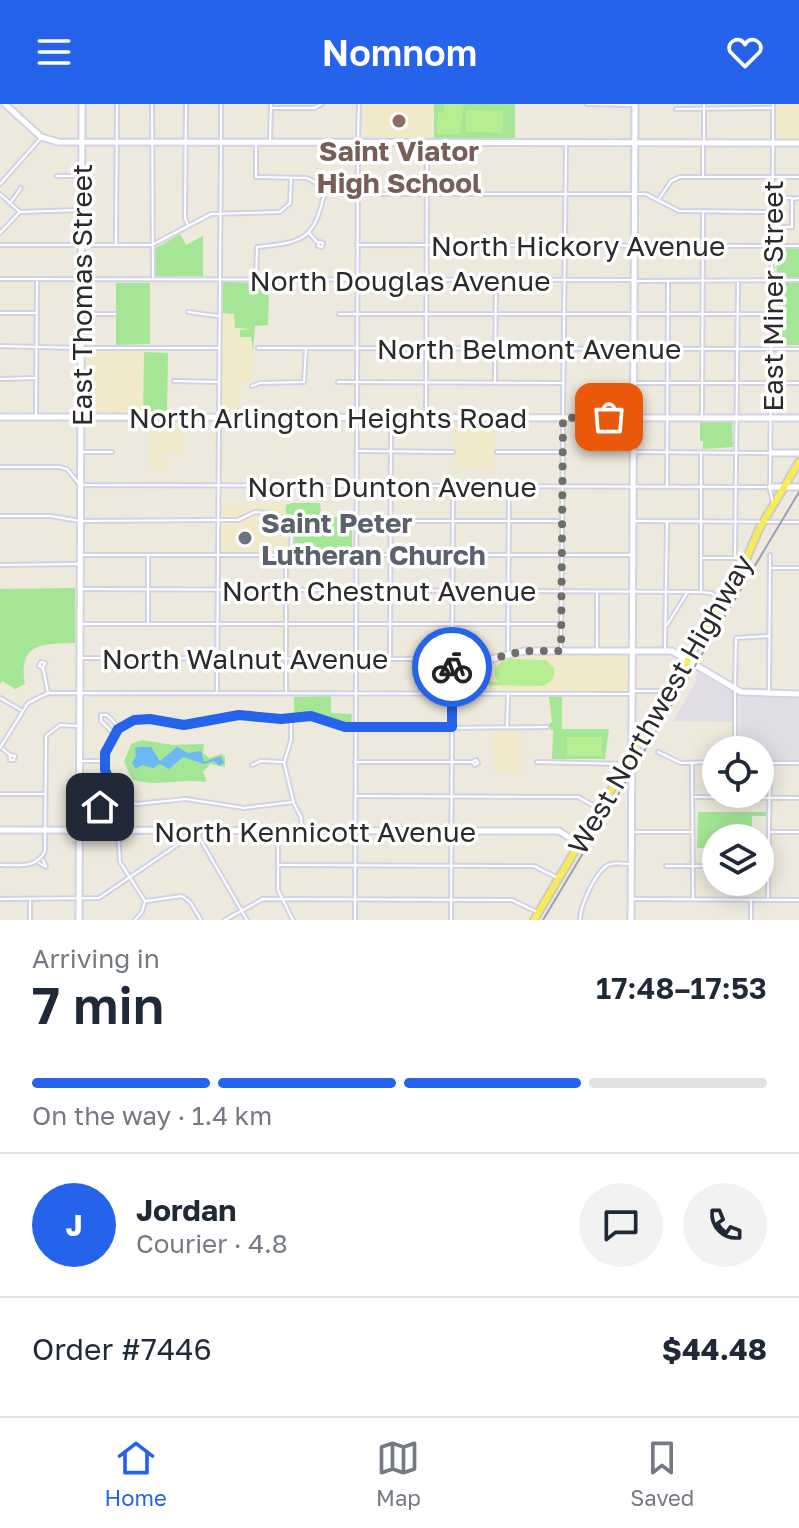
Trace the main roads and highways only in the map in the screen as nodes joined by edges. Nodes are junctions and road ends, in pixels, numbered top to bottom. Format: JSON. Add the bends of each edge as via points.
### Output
{"nodes":[{"id":1,"x":799,"y":462,"type":"edge"},
{"id":2,"x":621,"y":773,"type":"junction"},
{"id":3,"x":630,"y":773,"type":"road end"},
{"id":4,"x":536,"y":916,"type":"edge"}],
"edges":[{"from":1,"to":2,"type":"main road","name":"West Northwest Highway"},
{"from":2,"to":3,"type":"main road"},
{"from":2,"to":4,"type":"main road","name":"West Northwest Highway"}]}
